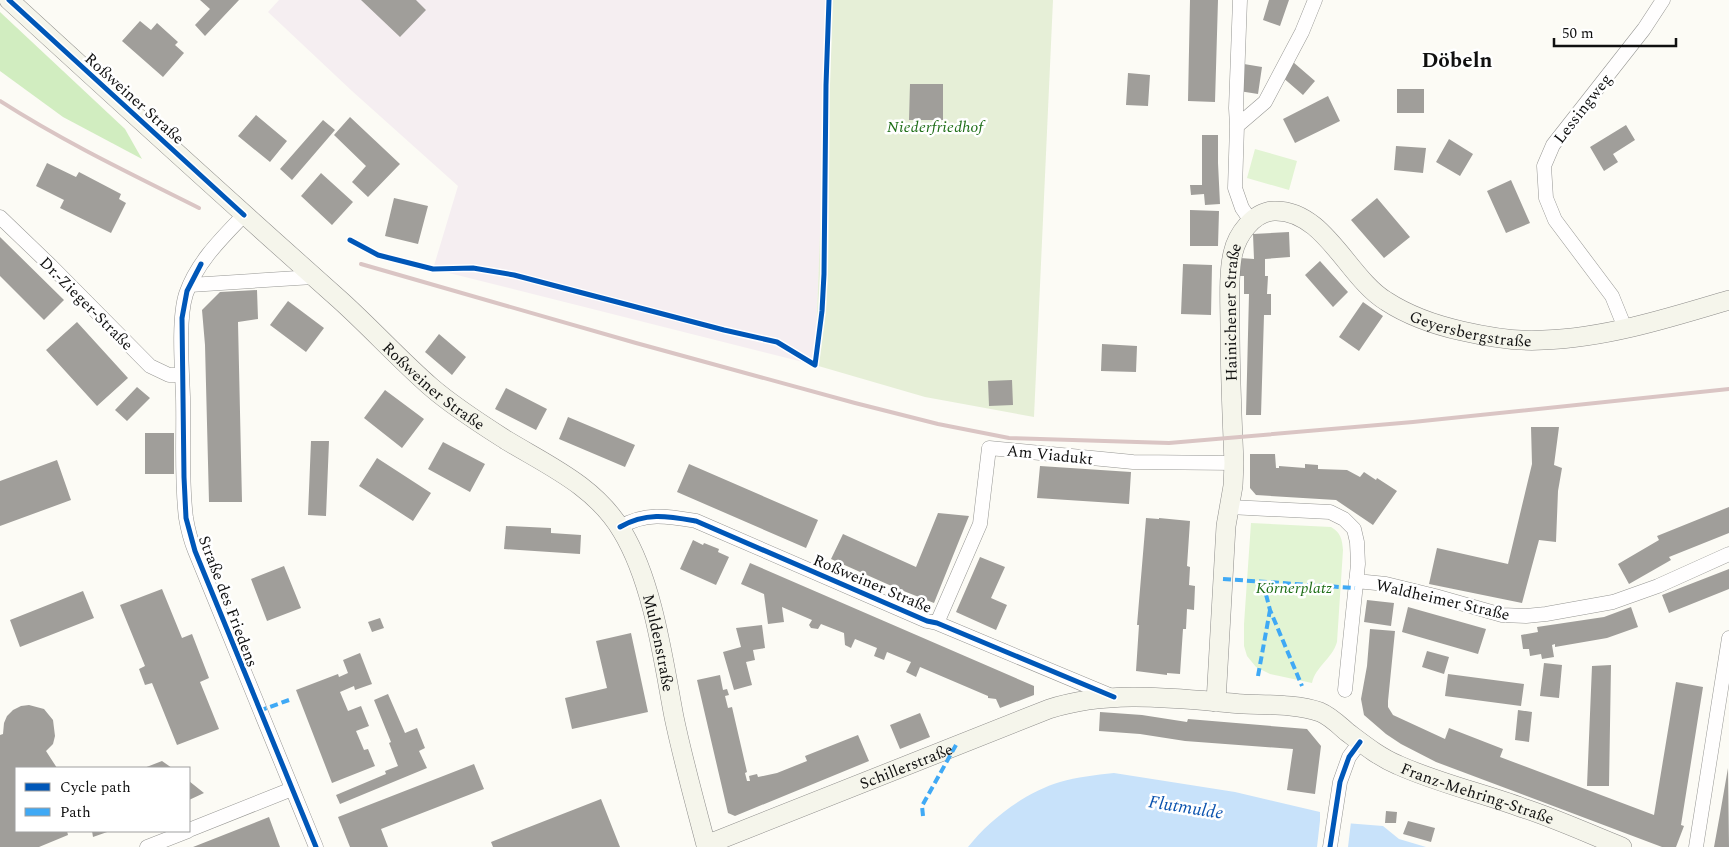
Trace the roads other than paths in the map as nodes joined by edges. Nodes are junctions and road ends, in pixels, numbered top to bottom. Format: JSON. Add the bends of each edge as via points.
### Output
{"nodes":[{"id":1,"x":9,"y":0,"type":"edge"},
{"id":2,"x":1240,"y":0,"type":"edge"},
{"id":3,"x":1315,"y":0,"type":"edge"},
{"id":4,"x":1663,"y":0,"type":"edge"},
{"id":5,"x":1237,"y":126,"type":"junction"},
{"id":6,"x":244,"y":215,"type":"junction"},
{"id":7,"x":0,"y":217,"type":"edge"},
{"id":8,"x":1252,"y":221,"type":"junction"},
{"id":9,"x":313,"y":277,"type":"junction"},
{"id":10,"x":190,"y":285,"type":"junction"},
{"id":11,"x":1729,"y":300,"type":"edge"},
{"id":12,"x":1625,"y":328,"type":"junction"},
{"id":13,"x":182,"y":375,"type":"junction"},
{"id":14,"x":1234,"y":463,"type":"junction"},
{"id":15,"x":560,"y":470,"type":"joint"},
{"id":16,"x":1229,"y":507,"type":"junction"},
{"id":17,"x":620,"y":527,"type":"junction"},
{"id":18,"x":1729,"y":554,"type":"edge"},
{"id":19,"x":1356,"y":581,"type":"junction"},
{"id":20,"x":938,"y":623,"type":"junction"},
{"id":21,"x":1729,"y":638,"type":"edge"},
{"id":22,"x":1345,"y":690,"type":"dead end"},
{"id":23,"x":1114,"y":697,"type":"junction"},
{"id":24,"x":1216,"y":702,"type":"junction"},
{"id":25,"x":1360,"y":742,"type":"junction"},
{"id":26,"x":292,"y":789,"type":"junction"},
{"id":27,"x":190,"y":830,"type":"edge"},
{"id":28,"x":185,"y":832,"type":"edge"},
{"id":29,"x":704,"y":846,"type":"edge"},
{"id":30,"x":147,"y":847,"type":"edge"},
{"id":31,"x":316,"y":847,"type":"edge"},
{"id":32,"x":1330,"y":847,"type":"edge"},
{"id":33,"x":1622,"y":847,"type":"edge"},
{"id":34,"x":1696,"y":847,"type":"edge"}],
"edges":[{"from":1,"to":6,"type":"main road","name":"Roßweiner Straße"},
{"from":2,"to":5,"type":"street","name":"Hainichener Straße"},
{"from":3,"to":5,"type":"street","via":[[1302,32],[1264,102]]},
{"from":4,"to":12,"type":"street","name":"Lessingweg","via":[[1644,30],[1553,145],[1544,166],[1546,198],[1555,220],[1612,296]]},
{"from":5,"to":8,"type":"street","name":"Hainichener Straße","via":[[1235,188],[1242,208]]},
{"from":6,"to":9,"type":"main road","name":"Roßweiner Straße"},
{"from":6,"to":10,"type":"street","name":"Straße des Friedens","via":[[209,252]]},
{"from":7,"to":13,"type":"street","name":"Dr.-Zieger-Straße","via":[[150,366],[168,375]]},
{"from":8,"to":12,"type":"main road","name":"Geyersbergstraße","via":[[1273,211],[1285,212],[1312,223],[1366,286],[1384,300],[1427,321],[1451,328],[1517,340],[1573,338]]},
{"from":8,"to":14,"type":"main road","name":"Hainichener Straße","via":[[1243,231],[1232,254],[1230,313]]},
{"from":9,"to":10,"type":"street"},
{"from":9,"to":15,"type":"main road","name":"Roßweiner Straße","via":[[432,388],[506,440]]},
{"from":10,"to":13,"type":"street","name":"Straße des Friedens","via":[[182,318]]},
{"from":11,"to":12,"type":"main road","name":"Geyersbergstraße"},
{"from":13,"to":26,"type":"street","name":"Straße des Friedens","via":[[188,530]]},
{"from":14,"to":16,"type":"main road","name":"Hainichener Straße"},
{"from":14,"to":20,"type":"street","name":"Am Viadukt","via":[[1133,462],[989,448],[980,524]]},
{"from":15,"to":17,"type":"main road","name":"Muldenstraße","via":[[606,508]]},
{"from":16,"to":19,"type":"street","via":[[1330,512],[1344,519],[1354,529],[1357,542]]},
{"from":16,"to":24,"type":"main road"},
{"from":17,"to":20,"type":"street","name":"Roßweiner Straße","via":[[650,516],[696,521]]},
{"from":17,"to":29,"type":"main road","name":"Muldenstraße","via":[[638,564],[657,632]]},
{"from":18,"to":19,"type":"street","name":"Waldheimer Straße","via":[[1613,602],[1526,616],[1502,615],[1386,584]]},
{"from":19,"to":22,"type":"street"},
{"from":20,"to":23,"type":"street","name":"Roßweiner Straße"},
{"from":21,"to":34,"type":"street"},
{"from":23,"to":24,"type":"main road"},
{"from":23,"to":29,"type":"main road","name":"Schillerstraße","via":[[1072,701],[1048,709]]},
{"from":24,"to":25,"type":"main road","name":"Franz-Mehring-Straße","via":[[1305,708],[1320,712]]},
{"from":25,"to":32,"type":"street","via":[[1349,757],[1340,782]]},
{"from":25,"to":33,"type":"main road","name":"Franz-Mehring-Straße","via":[[1397,765],[1523,808]]},
{"from":26,"to":27,"type":"street"},
{"from":26,"to":31,"type":"street","name":"Straße des Friedens"},
{"from":28,"to":30,"type":"street"}]}
